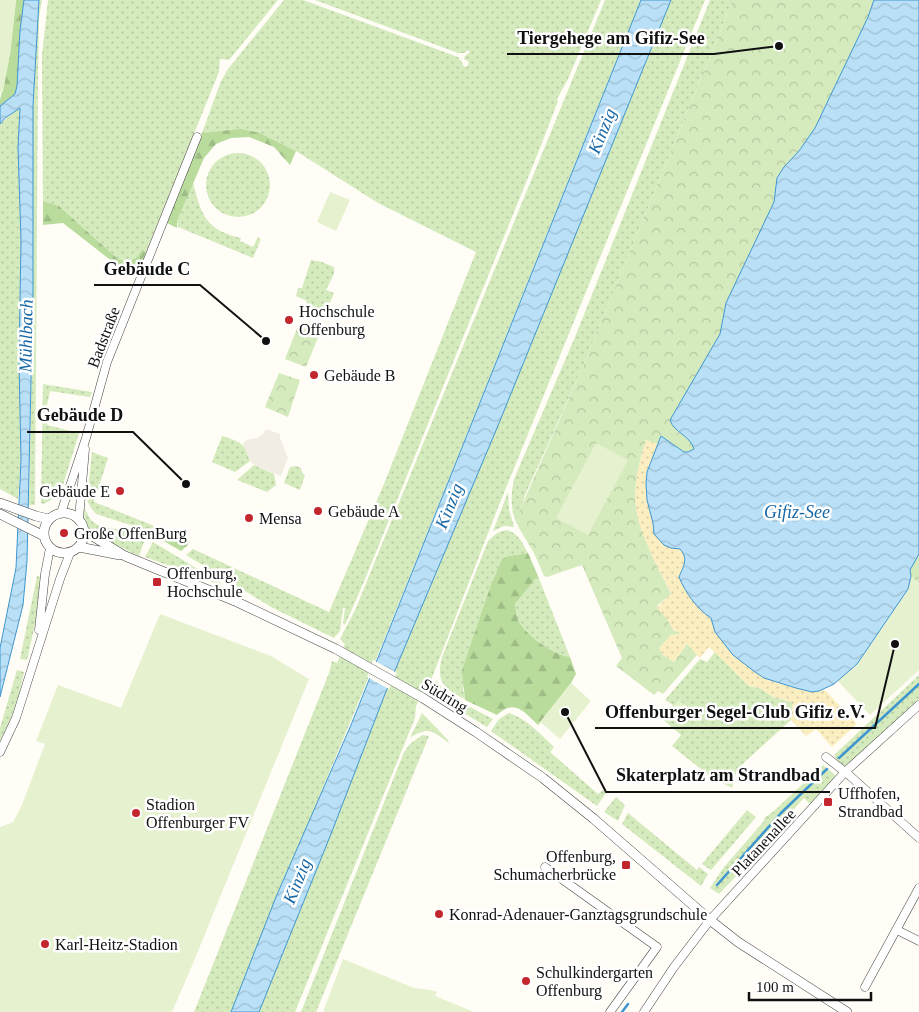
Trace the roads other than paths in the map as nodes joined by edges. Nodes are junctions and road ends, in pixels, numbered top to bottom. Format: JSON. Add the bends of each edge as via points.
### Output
{"nodes":[{"id":1,"x":198,"y":137,"type":"dead end"},
{"id":2,"x":86,"y":438,"type":"junction"},
{"id":3,"x":0,"y":503,"type":"edge"},
{"id":4,"x":61,"y":513,"type":"junction"},
{"id":5,"x":0,"y":514,"type":"edge"},
{"id":6,"x":49,"y":519,"type":"junction"},
{"id":7,"x":79,"y":519,"type":"junction"},
{"id":8,"x":84,"y":530,"type":"junction"},
{"id":9,"x":44,"y":536,"type":"junction"},
{"id":10,"x":50,"y":548,"type":"junction"},
{"id":11,"x":79,"y":548,"type":"junction"},
{"id":12,"x":70,"y":553,"type":"junction"},
{"id":13,"x":125,"y":556,"type":"junction"},
{"id":14,"x":38,"y":647,"type":"junction"},
{"id":15,"x":919,"y":706,"type":"edge"},
{"id":16,"x":0,"y":752,"type":"edge"},
{"id":17,"x":826,"y":757,"type":"dead end"},
{"id":18,"x":845,"y":772,"type":"junction"},
{"id":19,"x":919,"y":838,"type":"edge"},
{"id":20,"x":545,"y":867,"type":"dead end"},
{"id":21,"x":919,"y":888,"type":"edge"},
{"id":22,"x":710,"y":920,"type":"junction"},
{"id":23,"x":898,"y":930,"type":"junction"},
{"id":24,"x":919,"y":941,"type":"edge"},
{"id":25,"x":865,"y":986,"type":"dead end"},
{"id":26,"x":610,"y":1012,"type":"edge"},
{"id":27,"x":644,"y":1012,"type":"edge"},
{"id":28,"x":847,"y":1012,"type":"edge"}],
"edges":[{"from":1,"to":2,"type":"street","name":"Badstraße","via":[[107,362]]},
{"from":2,"to":4,"type":"street","name":"Badstraße"},
{"from":2,"to":7,"type":"street","name":"Badstraße"},
{"from":3,"to":6,"type":"street"},
{"from":4,"to":6,"type":"street"},
{"from":4,"to":7,"type":"street"},
{"from":5,"to":9,"type":"street"},
{"from":6,"to":9,"type":"street","via":[[44,527]]},
{"from":7,"to":8,"type":"street"},
{"from":8,"to":11,"type":"street"},
{"from":8,"to":13,"type":"street","name":"Südring"},
{"from":9,"to":10,"type":"street"},
{"from":10,"to":12,"type":"street"},
{"from":10,"to":14,"type":"street"},
{"from":11,"to":12,"type":"street"},
{"from":11,"to":13,"type":"street","name":"Südring"},
{"from":12,"to":14,"type":"street"},
{"from":13,"to":22,"type":"street","name":"Südring","via":[[235,602],[336,650],[423,698],[543,778]]},
{"from":14,"to":16,"type":"street","via":[[16,718]]},
{"from":15,"to":18,"type":"street","name":"Platanenallee"},
{"from":17,"to":18,"type":"street"},
{"from":18,"to":19,"type":"street"},
{"from":18,"to":22,"type":"street","name":"Platanenallee"},
{"from":20,"to":26,"type":"street","via":[[657,947]]},
{"from":21,"to":23,"type":"street"},
{"from":22,"to":27,"type":"street","name":"Platanenallee"},
{"from":22,"to":28,"type":"street","name":"Südring","via":[[738,942]]},
{"from":23,"to":24,"type":"street"},
{"from":23,"to":25,"type":"street"}]}
